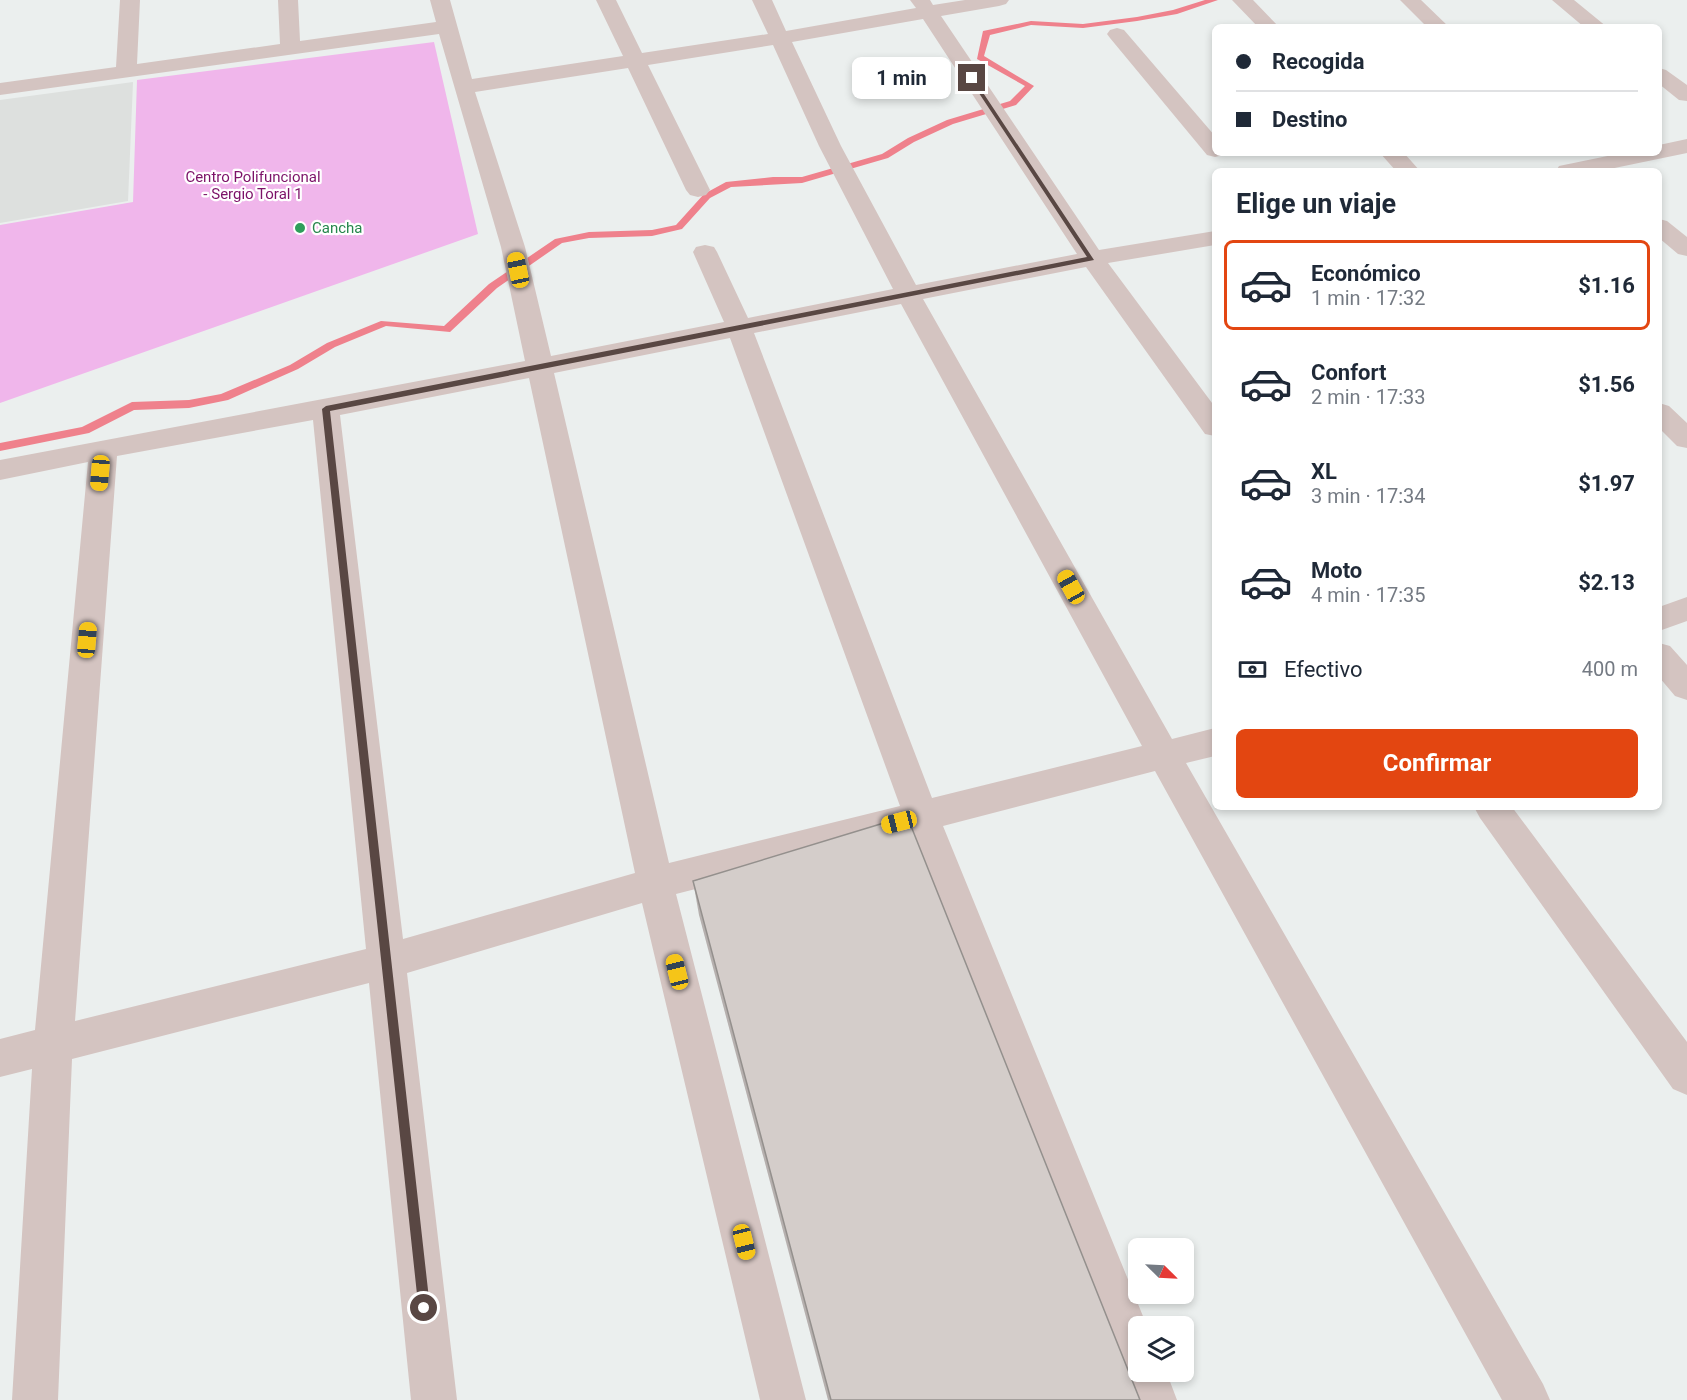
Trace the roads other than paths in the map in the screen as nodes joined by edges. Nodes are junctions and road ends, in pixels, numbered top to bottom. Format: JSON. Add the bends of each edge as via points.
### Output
{"nodes":[{"id":1,"x":130,"y":0,"type":"edge"},
{"id":2,"x":288,"y":0,"type":"edge"},
{"id":3,"x":440,"y":0,"type":"edge"},
{"id":4,"x":606,"y":0,"type":"edge"},
{"id":5,"x":762,"y":0,"type":"edge"},
{"id":6,"x":999,"y":0,"type":"edge"},
{"id":7,"x":1410,"y":0,"type":"edge"},
{"id":8,"x":1562,"y":0,"type":"edge"},
{"id":9,"x":1247,"y":4,"type":"edge"},
{"id":10,"x":924,"y":6,"type":"edge"},
{"id":11,"x":1266,"y":24,"type":"edge"},
{"id":12,"x":1436,"y":24,"type":"edge"},
{"id":13,"x":1593,"y":24,"type":"edge"},
{"id":14,"x":447,"y":27,"type":"junction"},
{"id":15,"x":1117,"y":34,"type":"dead end"},
{"id":16,"x":780,"y":38,"type":"junction"},
{"id":17,"x":290,"y":49,"type":"junction"},
{"id":18,"x":634,"y":61,"type":"junction"},
{"id":19,"x":126,"y":72,"type":"junction"},
{"id":20,"x":1662,"y":76,"type":"edge"},
{"id":21,"x":464,"y":87,"type":"junction"},
{"id":22,"x":0,"y":89,"type":"edge"},
{"id":23,"x":1687,"y":95,"type":"edge"},
{"id":24,"x":1687,"y":146,"type":"edge"},
{"id":25,"x":1212,"y":147,"type":"edge"},
{"id":26,"x":1662,"y":152,"type":"edge"},
{"id":27,"x":1394,"y":156,"type":"edge"},
{"id":28,"x":1639,"y":156,"type":"edge"},
{"id":29,"x":1579,"y":166,"type":"edge"},
{"id":30,"x":1406,"y":168,"type":"edge"},
{"id":31,"x":699,"y":190,"type":"dead end"},
{"id":32,"x":1662,"y":228,"type":"edge"},
{"id":33,"x":1212,"y":238,"type":"edge"},
{"id":34,"x":1687,"y":249,"type":"edge"},
{"id":35,"x":705,"y":252,"type":"dead end"},
{"id":36,"x":1092,"y":258,"type":"junction"},
{"id":37,"x":908,"y":294,"type":"junction"},
{"id":38,"x":739,"y":327,"type":"junction"},
{"id":39,"x":541,"y":365,"type":"junction"},
{"id":40,"x":326,"y":409,"type":"junction"},
{"id":41,"x":1662,"y":415,"type":"edge"},
{"id":42,"x":1212,"y":423,"type":"edge"},
{"id":43,"x":1687,"y":439,"type":"edge"},
{"id":44,"x":103,"y":449,"type":"junction"},
{"id":45,"x":0,"y":470,"type":"edge"},
{"id":46,"x":1687,"y":609,"type":"edge"},
{"id":47,"x":1662,"y":618,"type":"edge"},
{"id":48,"x":1662,"y":658,"type":"edge"},
{"id":49,"x":1687,"y":687,"type":"edge"},
{"id":50,"x":1212,"y":743,"type":"edge"},
{"id":51,"x":1164,"y":755,"type":"junction"},
{"id":52,"x":1494,"y":810,"type":"edge"},
{"id":53,"x":921,"y":816,"type":"junction"},
{"id":54,"x":655,"y":883,"type":"junction"},
{"id":55,"x":385,"y":962,"type":"junction"},
{"id":56,"x":53,"y":1045,"type":"junction"},
{"id":57,"x":0,"y":1058,"type":"edge"},
{"id":58,"x":1687,"y":1075,"type":"edge"},
{"id":59,"x":1128,"y":1336,"type":"edge"},
{"id":60,"x":1147,"y":1382,"type":"edge"},
{"id":61,"x":35,"y":1400,"type":"edge"},
{"id":62,"x":434,"y":1400,"type":"edge"},
{"id":63,"x":783,"y":1400,"type":"edge"},
{"id":64,"x":1154,"y":1400,"type":"edge"},
{"id":65,"x":1527,"y":1400,"type":"edge"}],
"edges":[{"from":1,"to":19,"type":"street"},
{"from":2,"to":17,"type":"street"},
{"from":3,"to":14,"type":"street"},
{"from":4,"to":18,"type":"street"},
{"from":5,"to":16,"type":"street"},
{"from":6,"to":10,"type":"street"},
{"from":7,"to":12,"type":"street"},
{"from":8,"to":13,"type":"street"},
{"from":9,"to":11,"type":"street"},
{"from":10,"to":16,"type":"street"},
{"from":10,"to":36,"type":"street"},
{"from":14,"to":17,"type":"street"},
{"from":14,"to":21,"type":"street"},
{"from":15,"to":25,"type":"street"},
{"from":16,"to":18,"type":"street"},
{"from":16,"to":37,"type":"street","via":[[830,146]]},
{"from":17,"to":19,"type":"street"},
{"from":18,"to":21,"type":"street"},
{"from":18,"to":31,"type":"street"},
{"from":19,"to":22,"type":"street"},
{"from":20,"to":23,"type":"street"},
{"from":21,"to":39,"type":"street","via":[[513,247]]},
{"from":24,"to":26,"type":"street"},
{"from":27,"to":30,"type":"street"},
{"from":28,"to":29,"type":"street"},
{"from":32,"to":34,"type":"street"},
{"from":33,"to":36,"type":"street"},
{"from":35,"to":38,"type":"street"},
{"from":36,"to":37,"type":"street"},
{"from":36,"to":42,"type":"street"},
{"from":37,"to":38,"type":"street"},
{"from":37,"to":51,"type":"street"},
{"from":38,"to":39,"type":"street"},
{"from":38,"to":53,"type":"street"},
{"from":39,"to":40,"type":"street"},
{"from":39,"to":54,"type":"street"},
{"from":40,"to":44,"type":"street"},
{"from":40,"to":55,"type":"street"},
{"from":41,"to":43,"type":"street"},
{"from":44,"to":45,"type":"street"},
{"from":44,"to":56,"type":"street"},
{"from":46,"to":47,"type":"street"},
{"from":48,"to":49,"type":"street"},
{"from":50,"to":51,"type":"street"},
{"from":51,"to":53,"type":"street"},
{"from":51,"to":65,"type":"street"},
{"from":52,"to":58,"type":"street"},
{"from":53,"to":54,"type":"street"},
{"from":53,"to":59,"type":"street"},
{"from":54,"to":55,"type":"street"},
{"from":54,"to":63,"type":"street"},
{"from":55,"to":56,"type":"street"},
{"from":55,"to":62,"type":"street"},
{"from":56,"to":57,"type":"street"},
{"from":56,"to":61,"type":"street"},
{"from":60,"to":64,"type":"street"}]}
